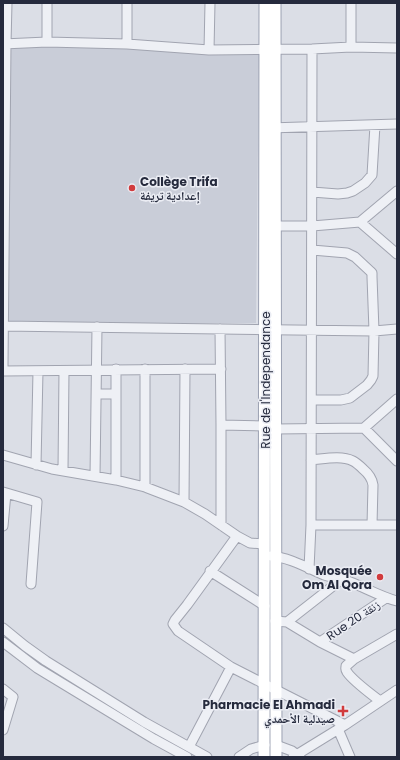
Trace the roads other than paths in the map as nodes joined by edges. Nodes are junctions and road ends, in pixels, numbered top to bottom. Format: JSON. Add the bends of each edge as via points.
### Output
{"nodes":[{"id":1,"x":7,"y":3,"type":"edge"},
{"id":2,"x":47,"y":3,"type":"edge"},
{"id":3,"x":127,"y":3,"type":"edge"},
{"id":4,"x":210,"y":3,"type":"edge"},
{"id":5,"x":265,"y":3,"type":"edge"},
{"id":6,"x":275,"y":3,"type":"edge"},
{"id":7,"x":351,"y":3,"type":"edge"},
{"id":8,"x":47,"y":42,"type":"junction"},
{"id":9,"x":5,"y":44,"type":"edge"},
{"id":10,"x":127,"y":44,"type":"junction"},
{"id":11,"x":351,"y":47,"type":"junction"},
{"id":12,"x":397,"y":48,"type":"edge"},
{"id":13,"x":270,"y":49,"type":"junction"},
{"id":14,"x":312,"y":49,"type":"junction"},
{"id":15,"x":209,"y":50,"type":"junction"},
{"id":16,"x":397,"y":124,"type":"edge"},
{"id":17,"x":375,"y":125,"type":"junction"},
{"id":18,"x":312,"y":126,"type":"junction"},
{"id":19,"x":270,"y":128,"type":"junction"},
{"id":20,"x":397,"y":191,"type":"edge"},
{"id":21,"x":312,"y":192,"type":"junction"},
{"id":22,"x":360,"y":222,"type":"junction"},
{"id":23,"x":270,"y":226,"type":"junction"},
{"id":24,"x":312,"y":226,"type":"junction"},
{"id":25,"x":312,"y":250,"type":"junction"},
{"id":26,"x":397,"y":254,"type":"edge"},
{"id":27,"x":4,"y":269,"type":"edge"},
{"id":28,"x":4,"y":326,"type":"edge"},
{"id":29,"x":97,"y":327,"type":"junction"},
{"id":30,"x":220,"y":329,"type":"junction"},
{"id":31,"x":397,"y":329,"type":"edge"},
{"id":32,"x":270,"y":330,"type":"junction"},
{"id":33,"x":312,"y":331,"type":"junction"},
{"id":34,"x":374,"y":331,"type":"junction"},
{"id":35,"x":3,"y":367,"type":"edge"},
{"id":36,"x":145,"y":369,"type":"junction"},
{"id":37,"x":185,"y":369,"type":"junction"},
{"id":38,"x":220,"y":369,"type":"junction"},
{"id":39,"x":38,"y":370,"type":"junction"},
{"id":40,"x":97,"y":370,"type":"junction"},
{"id":41,"x":116,"y":370,"type":"junction"},
{"id":42,"x":3,"y":371,"type":"edge"},
{"id":43,"x":64,"y":371,"type":"junction"},
{"id":44,"x":96,"y":394,"type":"junction"},
{"id":45,"x":116,"y":394,"type":"junction"},
{"id":46,"x":397,"y":398,"type":"edge"},
{"id":47,"x":312,"y":400,"type":"junction"},
{"id":48,"x":221,"y":425,"type":"junction"},
{"id":49,"x":270,"y":428,"type":"junction"},
{"id":50,"x":364,"y":428,"type":"junction"},
{"id":51,"x":312,"y":429,"type":"junction"},
{"id":52,"x":3,"y":456,"type":"edge"},
{"id":53,"x":311,"y":460,"type":"junction"},
{"id":54,"x":397,"y":461,"type":"edge"},
{"id":55,"x":36,"y":465,"type":"junction"},
{"id":56,"x":63,"y":470,"type":"junction"},
{"id":57,"x":95,"y":476,"type":"junction"},
{"id":58,"x":116,"y":480,"type":"junction"},
{"id":59,"x":145,"y":487,"type":"junction"},
{"id":60,"x":5,"y":492,"type":"edge"},
{"id":61,"x":184,"y":502,"type":"junction"},
{"id":62,"x":221,"y":525,"type":"junction"},
{"id":63,"x":311,"y":525,"type":"junction"},
{"id":64,"x":372,"y":525,"type":"junction"},
{"id":65,"x":397,"y":525,"type":"edge"},
{"id":66,"x":3,"y":526,"type":"edge"},
{"id":67,"x":236,"y":536,"type":"junction"},
{"id":68,"x":264,"y":544,"type":"junction"},
{"id":69,"x":270,"y":556,"type":"junction"},
{"id":70,"x":309,"y":569,"type":"junction"},
{"id":71,"x":210,"y":571,"type":"junction"},
{"id":72,"x":342,"y":579,"type":"junction"},
{"id":73,"x":31,"y":584,"type":"dead end"},
{"id":74,"x":386,"y":598,"type":"junction"},
{"id":75,"x":397,"y":601,"type":"edge"},
{"id":76,"x":265,"y":606,"type":"junction"},
{"id":77,"x":281,"y":621,"type":"junction"},
{"id":78,"x":3,"y":628,"type":"edge"},
{"id":79,"x":397,"y":634,"type":"edge"},
{"id":80,"x":3,"y":642,"type":"edge"},
{"id":81,"x":320,"y":642,"type":"junction"},
{"id":82,"x":354,"y":659,"type":"junction"},
{"id":83,"x":231,"y":666,"type":"junction"},
{"id":84,"x":265,"y":684,"type":"junction"},
{"id":85,"x":3,"y":689,"type":"edge"},
{"id":86,"x":275,"y":689,"type":"junction"},
{"id":87,"x":397,"y":690,"type":"edge"},
{"id":88,"x":380,"y":701,"type":"junction"},
{"id":89,"x":341,"y":727,"type":"junction"},
{"id":90,"x":3,"y":729,"type":"edge"},
{"id":91,"x":270,"y":745,"type":"junction"},
{"id":92,"x":190,"y":748,"type":"junction"},
{"id":93,"x":297,"y":756,"type":"edge"},
{"id":94,"x":187,"y":757,"type":"edge"},
{"id":95,"x":207,"y":757,"type":"edge"},
{"id":96,"x":239,"y":757,"type":"edge"},
{"id":97,"x":264,"y":757,"type":"edge"},
{"id":98,"x":276,"y":757,"type":"edge"},
{"id":99,"x":350,"y":757,"type":"edge"}],
"edges":[{"from":1,"to":9,"type":"street"},
{"from":2,"to":8,"type":"street"},
{"from":3,"to":10,"type":"street"},
{"from":4,"to":15,"type":"street"},
{"from":5,"to":13,"type":"main road","name":"Rue de l'Independance"},
{"from":6,"to":13,"type":"main road","name":"Rue de l'Independance"},
{"from":7,"to":11,"type":"street"},
{"from":8,"to":9,"type":"street"},
{"from":8,"to":10,"type":"street"},
{"from":9,"to":27,"type":"street"},
{"from":10,"to":15,"type":"street"},
{"from":11,"to":12,"type":"street"},
{"from":11,"to":14,"type":"street"},
{"from":13,"to":14,"type":"street"},
{"from":13,"to":15,"type":"street"},
{"from":13,"to":19,"type":"main road","name":"Rue de l'Independance"},
{"from":14,"to":18,"type":"street"},
{"from":16,"to":17,"type":"street"},
{"from":17,"to":18,"type":"street"},
{"from":17,"to":21,"type":"street","via":[[372,175],[365,183],[347,193]]},
{"from":18,"to":19,"type":"street"},
{"from":18,"to":21,"type":"street"},
{"from":19,"to":23,"type":"main road","name":"Rue de l'Independance"},
{"from":20,"to":22,"type":"street"},
{"from":21,"to":24,"type":"street"},
{"from":22,"to":24,"type":"street"},
{"from":22,"to":26,"type":"street"},
{"from":23,"to":24,"type":"street"},
{"from":23,"to":32,"type":"main road","name":"Rue de l'Independance"},
{"from":24,"to":25,"type":"street"},
{"from":25,"to":33,"type":"street"},
{"from":25,"to":34,"type":"street","via":[[347,253],[356,257],[372,273]]},
{"from":27,"to":28,"type":"street"},
{"from":28,"to":29,"type":"street"},
{"from":28,"to":35,"type":"street"},
{"from":29,"to":30,"type":"street"},
{"from":29,"to":40,"type":"street"},
{"from":30,"to":32,"type":"street"},
{"from":30,"to":38,"type":"street"},
{"from":31,"to":34,"type":"street"},
{"from":32,"to":33,"type":"street"},
{"from":32,"to":49,"type":"main road","name":"Rue de l'Independance"},
{"from":33,"to":34,"type":"street"},
{"from":33,"to":47,"type":"street"},
{"from":34,"to":47,"type":"street","via":[[371,380],[350,398]]},
{"from":36,"to":37,"type":"street"},
{"from":36,"to":41,"type":"street"},
{"from":36,"to":59,"type":"street"},
{"from":37,"to":38,"type":"street"},
{"from":37,"to":61,"type":"street"},
{"from":38,"to":48,"type":"street"},
{"from":39,"to":42,"type":"street"},
{"from":39,"to":43,"type":"street"},
{"from":39,"to":55,"type":"street"},
{"from":40,"to":41,"type":"street"},
{"from":40,"to":43,"type":"street"},
{"from":40,"to":44,"type":"street"},
{"from":41,"to":45,"type":"street"},
{"from":43,"to":56,"type":"street"},
{"from":44,"to":45,"type":"street"},
{"from":44,"to":57,"type":"street"},
{"from":45,"to":58,"type":"street"},
{"from":46,"to":50,"type":"street"},
{"from":47,"to":51,"type":"street"},
{"from":48,"to":49,"type":"street"},
{"from":48,"to":62,"type":"street"},
{"from":49,"to":51,"type":"street"},
{"from":49,"to":68,"type":"main road","name":"Rue de l'Independance"},
{"from":49,"to":69,"type":"main road","name":"Rue de l'Independance"},
{"from":50,"to":51,"type":"street"},
{"from":50,"to":54,"type":"street"},
{"from":51,"to":53,"type":"street"},
{"from":52,"to":55,"type":"street"},
{"from":53,"to":63,"type":"street"},
{"from":53,"to":64,"type":"street","via":[[348,459],[358,464],[370,476],[373,485]]},
{"from":55,"to":56,"type":"street"},
{"from":56,"to":57,"type":"street"},
{"from":57,"to":58,"type":"street"},
{"from":58,"to":59,"type":"street"},
{"from":59,"to":61,"type":"street"},
{"from":60,"to":66,"type":"street"},
{"from":60,"to":73,"type":"street","via":[[37,503]]},
{"from":61,"to":62,"type":"street"},
{"from":62,"to":67,"type":"street"},
{"from":63,"to":64,"type":"street"},
{"from":63,"to":70,"type":"street"},
{"from":64,"to":65,"type":"street"},
{"from":67,"to":68,"type":"street","via":[[250,543]]},
{"from":67,"to":71,"type":"street"},
{"from":68,"to":69,"type":"main road","name":"Rue de l'Independance"},
{"from":69,"to":70,"type":"street","via":[[286,559]]},
{"from":69,"to":76,"type":"main road","name":"Rue de l'Independance"},
{"from":69,"to":77,"type":"main road","name":"Rue de l'Independance"},
{"from":70,"to":72,"type":"street"},
{"from":71,"to":76,"type":"street"},
{"from":71,"to":83,"type":"street","via":[[173,624],[178,631]]},
{"from":72,"to":74,"type":"street"},
{"from":72,"to":77,"type":"street"},
{"from":74,"to":75,"type":"street"},
{"from":74,"to":81,"type":"street","name":"Rue 20 زنقة"},
{"from":76,"to":84,"type":"main road","name":"Rue de l'Independance"},
{"from":77,"to":81,"type":"street"},
{"from":77,"to":86,"type":"main road","name":"Rue de l'Independance"},
{"from":78,"to":92,"type":"street","via":[[46,661]]},
{"from":79,"to":82,"type":"street"},
{"from":80,"to":94,"type":"street","via":[[37,668]]},
{"from":81,"to":82,"type":"street"},
{"from":82,"to":88,"type":"street","via":[[346,666],[347,672]]},
{"from":83,"to":84,"type":"street"},
{"from":83,"to":92,"type":"street"},
{"from":84,"to":86,"type":"street"},
{"from":84,"to":91,"type":"main road","name":"Rue de l'Independance"},
{"from":85,"to":90,"type":"street","via":[[13,698]]},
{"from":86,"to":89,"type":"street"},
{"from":86,"to":91,"type":"main road","name":"Rue de l'Independance"},
{"from":87,"to":88,"type":"street"},
{"from":88,"to":89,"type":"street"},
{"from":89,"to":93,"type":"street"},
{"from":89,"to":99,"type":"street"},
{"from":91,"to":93,"type":"street","via":[[287,748]]},
{"from":91,"to":96,"type":"street","via":[[251,749]]},
{"from":91,"to":97,"type":"main road","name":"Rue de l'Independance"},
{"from":91,"to":98,"type":"main road","name":"Rue de l'Independance"},
{"from":92,"to":95,"type":"street"}]}
